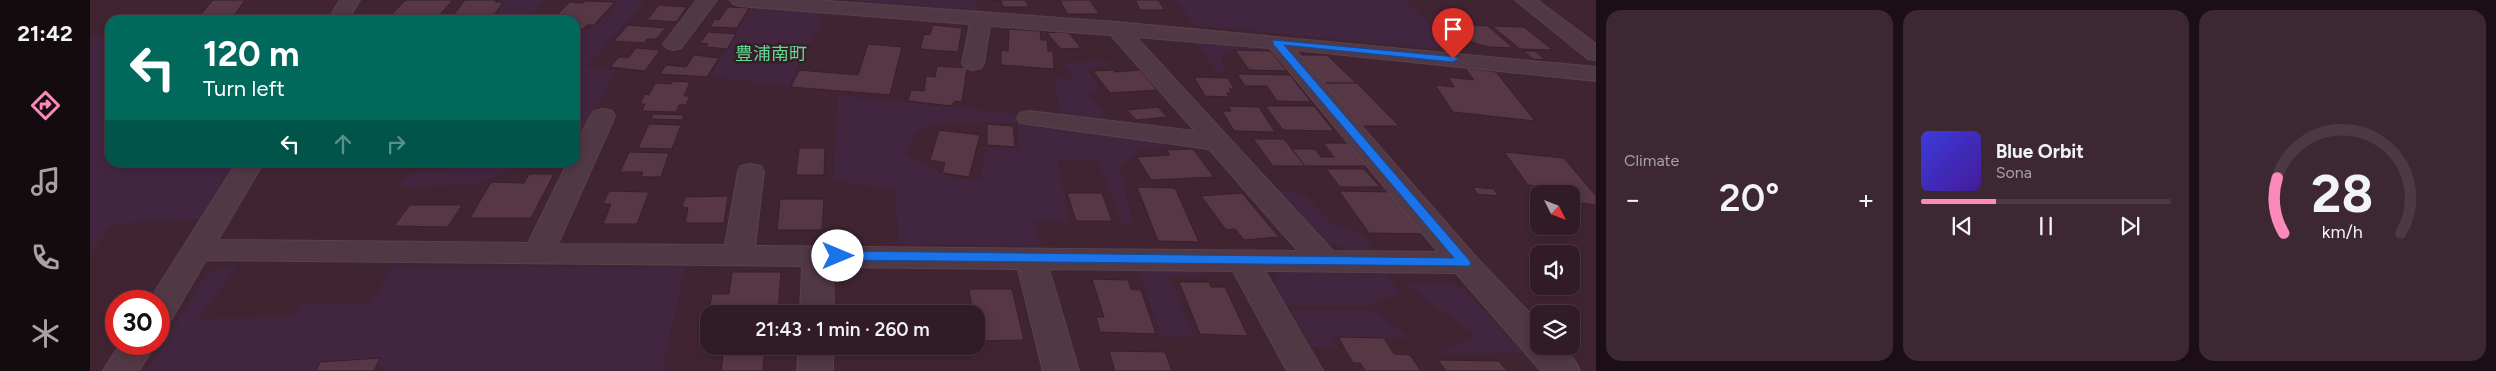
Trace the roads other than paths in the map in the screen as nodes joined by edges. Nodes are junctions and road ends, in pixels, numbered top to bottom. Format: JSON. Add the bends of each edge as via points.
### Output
{"nodes":[{"id":1,"x":350,"y":0,"type":"edge"},
{"id":2,"x":707,"y":0,"type":"edge"},
{"id":3,"x":740,"y":0,"type":"edge"},
{"id":4,"x":746,"y":0,"type":"edge"},
{"id":5,"x":1525,"y":0,"type":"edge"},
{"id":6,"x":341,"y":15,"type":"edge"},
{"id":7,"x":980,"y":18,"type":"junction"},
{"id":8,"x":1116,"y":28,"type":"junction"},
{"id":9,"x":1276,"y":42,"type":"junction"},
{"id":10,"x":674,"y":44,"type":"dead end"},
{"id":11,"x":1596,"y":54,"type":"edge"},
{"id":12,"x":973,"y":63,"type":"dead end"},
{"id":13,"x":1596,"y":74,"type":"edge"},
{"id":14,"x":603,"y":116,"type":"dead end"},
{"id":15,"x":1029,"y":118,"type":"dead end"},
{"id":16,"x":1218,"y":142,"type":"junction"},
{"id":17,"x":580,"y":165,"type":"edge"},
{"id":18,"x":248,"y":167,"type":"edge"},
{"id":19,"x":579,"y":167,"type":"edge"},
{"id":20,"x":751,"y":172,"type":"dead end"},
{"id":21,"x":198,"y":250,"type":"junction"},
{"id":22,"x":539,"y":253,"type":"junction"},
{"id":23,"x":739,"y":255,"type":"junction"},
{"id":24,"x":818,"y":255,"type":"junction"},
{"id":25,"x":1030,"y":257,"type":"junction"},
{"id":26,"x":1242,"y":259,"type":"junction"},
{"id":27,"x":1323,"y":260,"type":"junction"},
{"id":28,"x":1464,"y":263,"type":"junction"},
{"id":29,"x":170,"y":295,"type":"edge"},
{"id":30,"x":817,"y":305,"type":"edge"},
{"id":31,"x":1530,"y":336,"type":"edge"},
{"id":32,"x":131,"y":355,"type":"edge"},
{"id":33,"x":816,"y":355,"type":"edge"},
{"id":34,"x":1547,"y":355,"type":"edge"},
{"id":35,"x":121,"y":371,"type":"edge"},
{"id":36,"x":815,"y":371,"type":"edge"},
{"id":37,"x":1061,"y":371,"type":"edge"},
{"id":38,"x":1305,"y":371,"type":"edge"},
{"id":39,"x":1562,"y":371,"type":"edge"}],
"edges":[{"from":1,"to":6,"type":"street"},
{"from":2,"to":10,"type":"street"},
{"from":3,"to":4,"type":"street"},
{"from":4,"to":7,"type":"street"},
{"from":5,"to":11,"type":"street"},
{"from":7,"to":8,"type":"street"},
{"from":7,"to":12,"type":"street"},
{"from":8,"to":9,"type":"street"},
{"from":8,"to":16,"type":"street"},
{"from":9,"to":13,"type":"street"},
{"from":9,"to":28,"type":"street"},
{"from":14,"to":17,"type":"street"},
{"from":15,"to":16,"type":"street"},
{"from":16,"to":27,"type":"street"},
{"from":18,"to":21,"type":"street"},
{"from":19,"to":22,"type":"street"},
{"from":20,"to":23,"type":"street"},
{"from":21,"to":22,"type":"street"},
{"from":21,"to":29,"type":"street"},
{"from":22,"to":23,"type":"street"},
{"from":23,"to":24,"type":"street"},
{"from":24,"to":25,"type":"street"},
{"from":24,"to":30,"type":"street"},
{"from":25,"to":26,"type":"street"},
{"from":25,"to":37,"type":"street"},
{"from":26,"to":27,"type":"street"},
{"from":26,"to":38,"type":"street"},
{"from":27,"to":28,"type":"street"},
{"from":28,"to":31,"type":"street"},
{"from":32,"to":35,"type":"street"},
{"from":33,"to":36,"type":"street"},
{"from":34,"to":39,"type":"street"}]}
